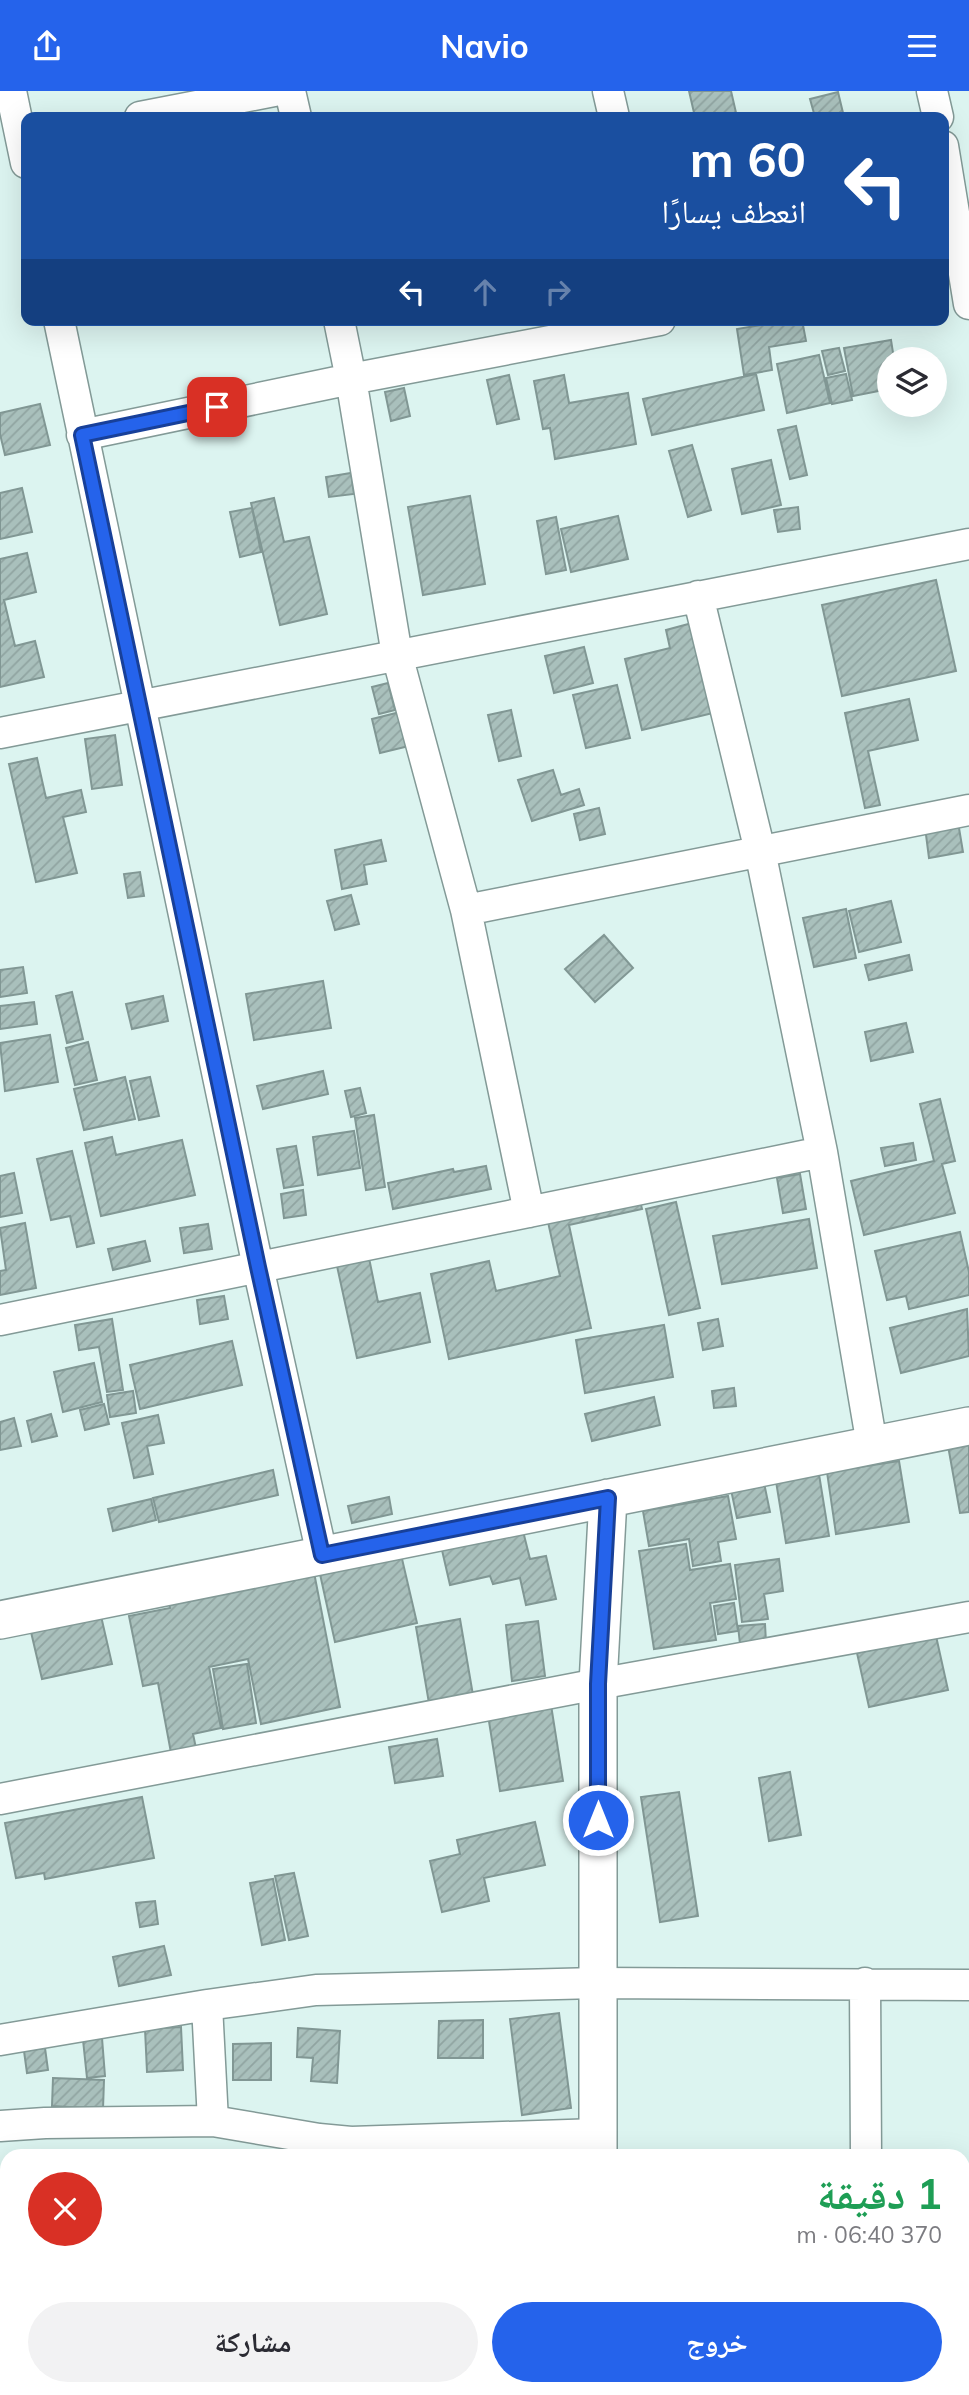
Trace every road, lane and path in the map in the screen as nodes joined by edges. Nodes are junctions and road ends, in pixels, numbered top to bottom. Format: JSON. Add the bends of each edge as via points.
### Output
{"nodes":[{"id":1,"x":11,"y":91,"type":"edge"},
{"id":2,"x":274,"y":91,"type":"edge"},
{"id":3,"x":290,"y":91,"type":"edge"},
{"id":4,"x":608,"y":91,"type":"edge"},
{"id":5,"x":932,"y":91,"type":"edge"},
{"id":6,"x":166,"y":112,"type":"edge"},
{"id":7,"x":295,"y":112,"type":"edge"},
{"id":8,"x":613,"y":112,"type":"edge"},
{"id":9,"x":937,"y":112,"type":"edge"},
{"id":10,"x":19,"y":147,"type":"edge"},
{"id":11,"x":949,"y":217,"type":"edge"},
{"id":12,"x":953,"y":264,"type":"edge"},
{"id":13,"x":969,"y":304,"type":"edge"},
{"id":14,"x":60,"y":326,"type":"edge"},
{"id":15,"x":340,"y":326,"type":"edge"},
{"id":16,"x":628,"y":326,"type":"edge"},
{"id":17,"x":351,"y":379,"type":"junction"},
{"id":18,"x":82,"y":435,"type":"junction"},
{"id":19,"x":969,"y":544,"type":"edge"},
{"id":20,"x":698,"y":596,"type":"junction"},
{"id":21,"x":397,"y":655,"type":"junction"},
{"id":22,"x":139,"y":706,"type":"junction"},
{"id":23,"x":0,"y":733,"type":"edge"},
{"id":24,"x":969,"y":810,"type":"edge"},
{"id":25,"x":760,"y":851,"type":"junction"},
{"id":26,"x":466,"y":910,"type":"junction"},
{"id":27,"x":822,"y":1152,"type":"junction"},
{"id":28,"x":528,"y":1212,"type":"junction"},
{"id":29,"x":258,"y":1267,"type":"junction"},
{"id":30,"x":0,"y":1320,"type":"edge"},
{"id":31,"x":969,"y":1426,"type":"edge"},
{"id":32,"x":872,"y":1445,"type":"junction"},
{"id":33,"x":608,"y":1498,"type":"junction"},
{"id":34,"x":322,"y":1555,"type":"junction"},
{"id":35,"x":969,"y":1617,"type":"edge"},
{"id":36,"x":0,"y":1620,"type":"edge"},
{"id":37,"x":598,"y":1684,"type":"junction"},
{"id":38,"x":0,"y":1799,"type":"edge"},
{"id":39,"x":597,"y":1983,"type":"junction"},
{"id":40,"x":864,"y":1983,"type":"junction"},
{"id":41,"x":969,"y":1985,"type":"edge"},
{"id":42,"x":206,"y":2005,"type":"junction"},
{"id":43,"x":0,"y":2040,"type":"edge"},
{"id":44,"x":213,"y":2121,"type":"junction"},
{"id":45,"x":0,"y":2126,"type":"edge"},
{"id":46,"x":598,"y":2145,"type":"edge"},
{"id":47,"x":866,"y":2149,"type":"edge"}],
"edges":[{"from":1,"to":10,"type":"street"},
{"from":2,"to":6,"type":"street"},
{"from":3,"to":7,"type":"street"},
{"from":4,"to":8,"type":"street"},
{"from":5,"to":9,"type":"street"},
{"from":11,"to":12,"type":"street"},
{"from":12,"to":13,"type":"street"},
{"from":14,"to":18,"type":"street"},
{"from":15,"to":17,"type":"street"},
{"from":16,"to":17,"type":"street"},
{"from":17,"to":18,"type":"street"},
{"from":17,"to":21,"type":"street"},
{"from":18,"to":22,"type":"street"},
{"from":19,"to":20,"type":"street"},
{"from":20,"to":21,"type":"street"},
{"from":20,"to":25,"type":"street"},
{"from":21,"to":22,"type":"street"},
{"from":21,"to":26,"type":"street"},
{"from":22,"to":23,"type":"street"},
{"from":22,"to":29,"type":"street"},
{"from":24,"to":25,"type":"street"},
{"from":25,"to":26,"type":"street"},
{"from":25,"to":27,"type":"street"},
{"from":26,"to":28,"type":"street"},
{"from":27,"to":28,"type":"street"},
{"from":27,"to":32,"type":"street"},
{"from":28,"to":29,"type":"street"},
{"from":29,"to":30,"type":"street"},
{"from":29,"to":34,"type":"street"},
{"from":31,"to":32,"type":"street"},
{"from":32,"to":33,"type":"street"},
{"from":33,"to":34,"type":"street"},
{"from":33,"to":37,"type":"street"},
{"from":34,"to":36,"type":"street"},
{"from":35,"to":37,"type":"street"},
{"from":37,"to":38,"type":"street"},
{"from":37,"to":39,"type":"street"},
{"from":39,"to":40,"type":"street"},
{"from":39,"to":42,"type":"street","via":[[326,1990]]},
{"from":39,"to":46,"type":"street"},
{"from":40,"to":41,"type":"street"},
{"from":40,"to":47,"type":"street"},
{"from":42,"to":43,"type":"street"},
{"from":42,"to":44,"type":"street"},
{"from":44,"to":45,"type":"street"},
{"from":44,"to":46,"type":"street","via":[[351,2142]]}]}
